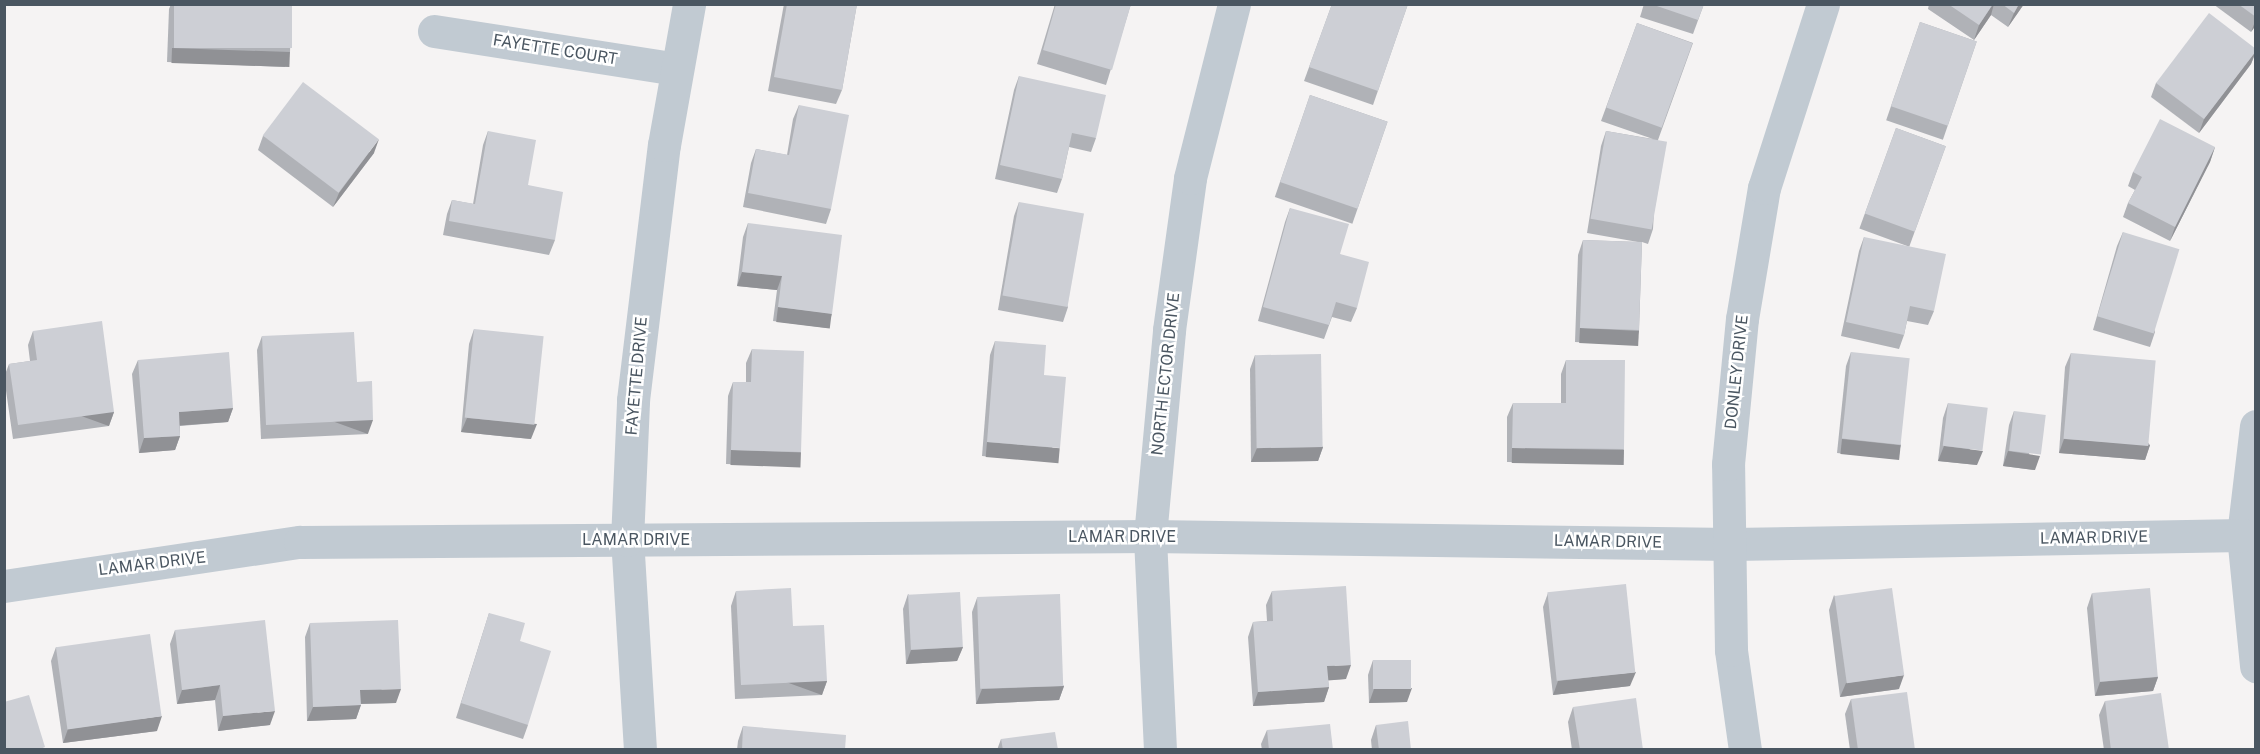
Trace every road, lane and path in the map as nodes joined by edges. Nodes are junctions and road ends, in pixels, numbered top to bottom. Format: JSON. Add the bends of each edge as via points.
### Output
{"nodes":[{"id":1,"x":689,"y":4,"type":"edge"},
{"id":2,"x":1234,"y":4,"type":"edge"},
{"id":3,"x":1823,"y":4,"type":"edge"},
{"id":4,"x":434,"y":31,"type":"dead end"},
{"id":5,"x":676,"y":69,"type":"junction"},
{"id":6,"x":2256,"y":426,"type":"edge"},
{"id":7,"x":2243,"y":535,"type":"junction"},
{"id":8,"x":1150,"y":536,"type":"junction"},
{"id":9,"x":627,"y":540,"type":"junction"},
{"id":10,"x":1732,"y":544,"type":"junction"},
{"id":11,"x":4,"y":586,"type":"edge"},
{"id":12,"x":2256,"y":666,"type":"edge"},
{"id":13,"x":640,"y":750,"type":"edge"},
{"id":14,"x":1160,"y":750,"type":"edge"},
{"id":15,"x":1745,"y":750,"type":"edge"}],
"edges":[{"from":1,"to":5,"type":"street","name":"FAYETTE DRIVE"},
{"from":2,"to":8,"type":"street","name":"NORTH ECTOR DRIVE","via":[[1190,178],[1169,330]]},
{"from":3,"to":10,"type":"street","name":"DONLEY DRIVE","via":[[1764,188],[1743,308],[1728,464]]},
{"from":4,"to":5,"type":"street","name":"FAYETTE COURT"},
{"from":5,"to":9,"type":"street","name":"FAYETTE DRIVE","via":[[633,400]]},
{"from":6,"to":7,"type":"street"},
{"from":7,"to":10,"type":"street","name":"LAMAR DRIVE"},
{"from":7,"to":12,"type":"street"},
{"from":8,"to":9,"type":"street","name":"LAMAR DRIVE"},
{"from":8,"to":10,"type":"street","name":"LAMAR DRIVE"},
{"from":8,"to":14,"type":"street","name":"NORTH ECTOR DRIVE"},
{"from":9,"to":11,"type":"street","name":"LAMAR DRIVE","via":[[300,542]]},
{"from":9,"to":13,"type":"street","name":"FAYETTE DRIVE"},
{"from":10,"to":15,"type":"street","name":"DONLEY DRIVE","via":[[1731,650]]}]}
